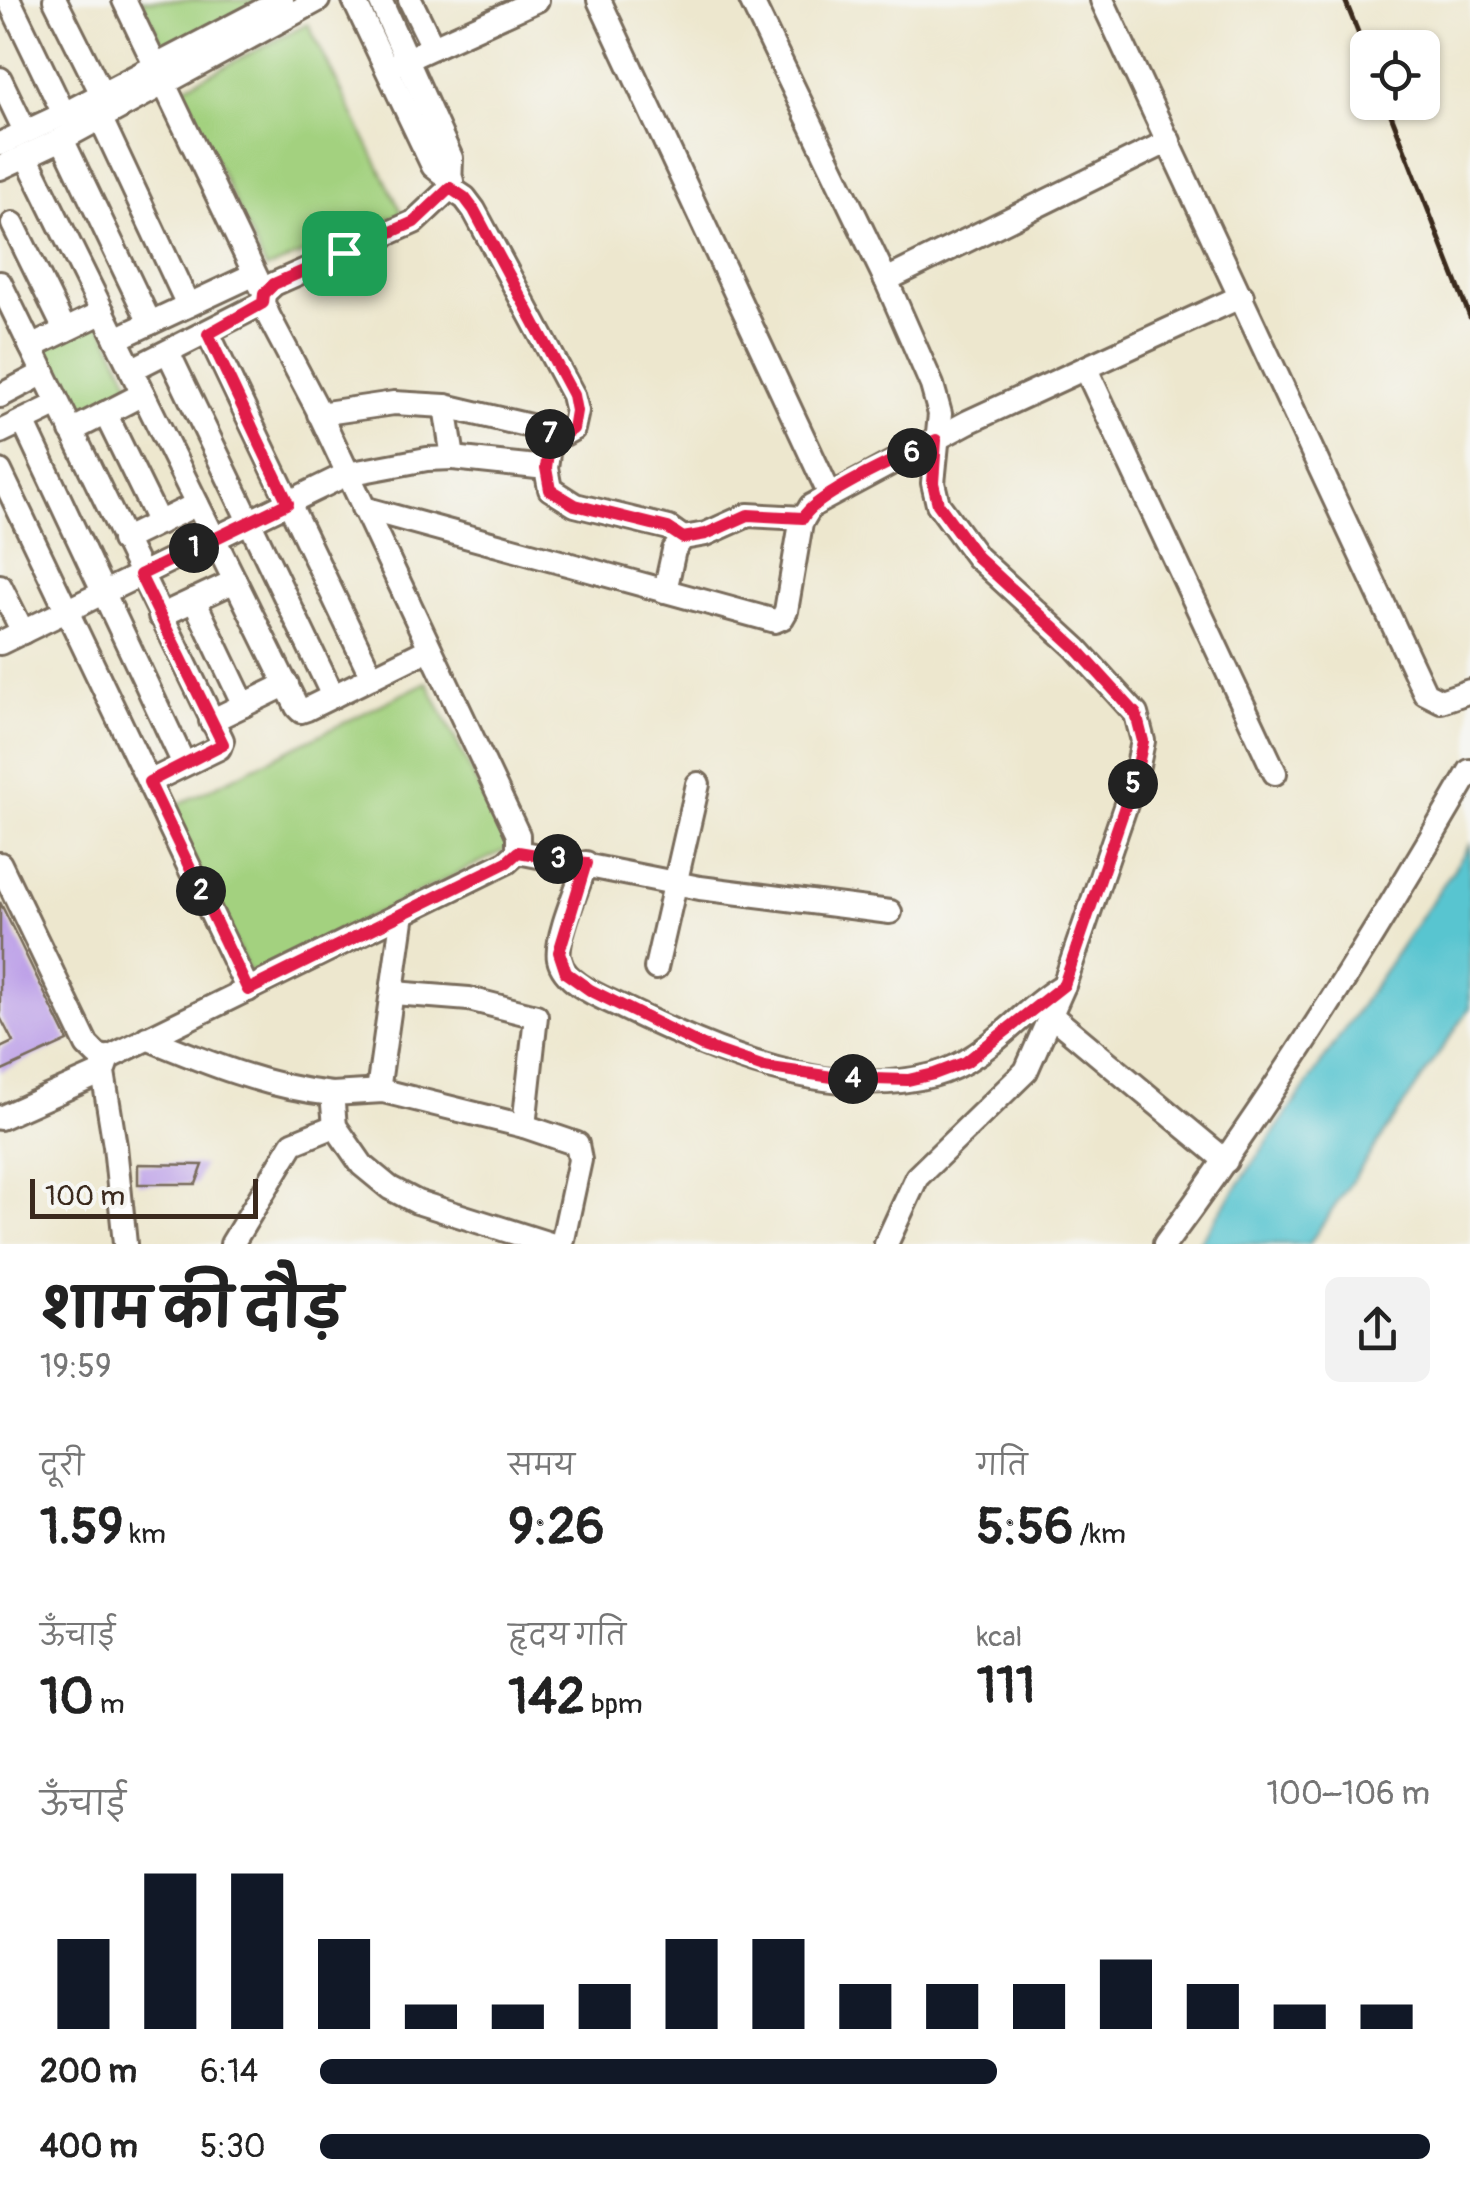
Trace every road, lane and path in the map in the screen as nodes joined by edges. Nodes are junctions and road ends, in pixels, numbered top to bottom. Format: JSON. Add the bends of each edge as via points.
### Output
{"nodes":[{"id":1,"x":9,"y":0,"type":"edge"},
{"id":2,"x":55,"y":0,"type":"edge"},
{"id":3,"x":124,"y":0,"type":"edge"},
{"id":4,"x":282,"y":0,"type":"edge"},
{"id":5,"x":318,"y":0,"type":"edge"},
{"id":6,"x":354,"y":0,"type":"edge"},
{"id":7,"x":380,"y":0,"type":"edge"},
{"id":8,"x":410,"y":0,"type":"edge"},
{"id":9,"x":537,"y":0,"type":"edge"},
{"id":10,"x":598,"y":0,"type":"edge"},
{"id":11,"x":751,"y":0,"type":"edge"},
{"id":12,"x":1102,"y":0,"type":"edge"},
{"id":13,"x":433,"y":48,"type":"junction"},
{"id":14,"x":397,"y":64,"type":"junction"},
{"id":15,"x":159,"y":74,"type":"junction"},
{"id":16,"x":0,"y":79,"type":"edge"},
{"id":17,"x":101,"y":106,"type":"junction"},
{"id":18,"x":64,"y":114,"type":"junction"},
{"id":19,"x":26,"y":131,"type":"junction"},
{"id":20,"x":62,"y":139,"type":"junction"},
{"id":21,"x":1170,"y":140,"type":"junction"},
{"id":22,"x":0,"y":144,"type":"edge"},
{"id":23,"x":26,"y":156,"type":"junction"},
{"id":24,"x":0,"y":168,"type":"edge"},
{"id":25,"x":451,"y":185,"type":"junction"},
{"id":26,"x":50,"y":205,"type":"junction"},
{"id":27,"x":6,"y":227,"type":"edge"},
{"id":28,"x":886,"y":280,"type":"junction"},
{"id":29,"x":0,"y":283,"type":"edge"},
{"id":30,"x":260,"y":290,"type":"junction"},
{"id":31,"x":1242,"y":296,"type":"junction"},
{"id":32,"x":188,"y":305,"type":"junction"},
{"id":33,"x":102,"y":312,"type":"junction"},
{"id":34,"x":150,"y":323,"type":"junction"},
{"id":35,"x":65,"y":330,"type":"junction"},
{"id":36,"x":208,"y":334,"type":"junction"},
{"id":37,"x":116,"y":339,"type":"junction"},
{"id":38,"x":31,"y":347,"type":"junction"},
{"id":39,"x":168,"y":352,"type":"junction"},
{"id":40,"x":1086,"y":369,"type":"junction"},
{"id":41,"x":131,"y":370,"type":"junction"},
{"id":42,"x":44,"y":373,"type":"junction"},
{"id":43,"x":1,"y":391,"type":"edge"},
{"id":44,"x":142,"y":394,"type":"junction"},
{"id":45,"x":58,"y":404,"type":"junction"},
{"id":46,"x":445,"y":406,"type":"junction"},
{"id":47,"x":106,"y":413,"type":"junction"},
{"id":48,"x":319,"y":414,"type":"junction"},
{"id":49,"x":491,"y":416,"type":"junction"},
{"id":50,"x":23,"y":421,"type":"junction"},
{"id":51,"x":551,"y":430,"type":"junction"},
{"id":52,"x":71,"y":431,"type":"junction"},
{"id":53,"x":0,"y":432,"type":"edge"},
{"id":54,"x":936,"y":440,"type":"junction"},
{"id":55,"x":453,"y":458,"type":"junction"},
{"id":56,"x":490,"y":462,"type":"junction"},
{"id":57,"x":546,"y":468,"type":"junction"},
{"id":58,"x":0,"y":472,"type":"edge"},
{"id":59,"x":347,"y":474,"type":"junction"},
{"id":60,"x":830,"y":494,"type":"junction"},
{"id":61,"x":288,"y":503,"type":"junction"},
{"id":62,"x":196,"y":504,"type":"junction"},
{"id":63,"x":363,"y":508,"type":"junction"},
{"id":64,"x":803,"y":518,"type":"junction"},
{"id":65,"x":248,"y":522,"type":"junction"},
{"id":66,"x":158,"y":523,"type":"junction"},
{"id":67,"x":683,"y":538,"type":"junction"},
{"id":68,"x":214,"y":539,"type":"junction"},
{"id":69,"x":123,"y":540,"type":"junction"},
{"id":70,"x":140,"y":575,"type":"junction"},
{"id":71,"x":235,"y":581,"type":"junction"},
{"id":72,"x":0,"y":586,"type":"edge"},
{"id":73,"x":665,"y":591,"type":"junction"},
{"id":74,"x":102,"y":593,"type":"junction"},
{"id":75,"x":194,"y":600,"type":"junction"},
{"id":76,"x":67,"y":610,"type":"junction"},
{"id":77,"x":160,"y":616,"type":"junction"},
{"id":78,"x":22,"y":632,"type":"junction"},
{"id":79,"x":0,"y":643,"type":"edge"},
{"id":80,"x":428,"y":650,"type":"junction"},
{"id":81,"x":372,"y":677,"type":"junction"},
{"id":82,"x":287,"y":684,"type":"junction"},
{"id":83,"x":1470,"y":692,"type":"edge"},
{"id":84,"x":333,"y":696,"type":"junction"},
{"id":85,"x":244,"y":705,"type":"junction"},
{"id":86,"x":211,"y":721,"type":"junction"},
{"id":87,"x":184,"y":764,"type":"junction"},
{"id":88,"x":1470,"y":771,"type":"edge"},
{"id":89,"x":1275,"y":773,"type":"dead end"},
{"id":90,"x":149,"y":782,"type":"junction"},
{"id":91,"x":698,"y":784,"type":"dead end"},
{"id":92,"x":518,"y":852,"type":"junction"},
{"id":93,"x":586,"y":863,"type":"junction"},
{"id":94,"x":0,"y":864,"type":"edge"},
{"id":95,"x":674,"y":883,"type":"junction"},
{"id":96,"x":890,"y":912,"type":"dead end"},
{"id":97,"x":403,"y":914,"type":"junction"},
{"id":98,"x":656,"y":968,"type":"dead end"},
{"id":99,"x":1064,"y":985,"type":"junction"},
{"id":100,"x":248,"y":990,"type":"junction"},
{"id":101,"x":394,"y":993,"type":"junction"},
{"id":102,"x":1052,"y":1016,"type":"junction"},
{"id":103,"x":147,"y":1038,"type":"junction"},
{"id":104,"x":106,"y":1065,"type":"junction"},
{"id":105,"x":378,"y":1091,"type":"junction"},
{"id":106,"x":332,"y":1094,"type":"junction"},
{"id":107,"x":0,"y":1118,"type":"edge"},
{"id":108,"x":335,"y":1126,"type":"junction"},
{"id":109,"x":524,"y":1126,"type":"junction"},
{"id":110,"x":1226,"y":1161,"type":"junction"},
{"id":111,"x":125,"y":1244,"type":"edge"},
{"id":112,"x":232,"y":1244,"type":"edge"},
{"id":113,"x":550,"y":1244,"type":"edge"},
{"id":114,"x":562,"y":1244,"type":"edge"},
{"id":115,"x":886,"y":1244,"type":"edge"},
{"id":116,"x":1165,"y":1244,"type":"edge"}],
"edges":[{"from":1,"to":18,"type":"street"},
{"from":2,"to":17,"type":"street"},
{"from":3,"to":15,"type":"street"},
{"from":4,"to":15,"type":"street"},
{"from":5,"to":15,"type":"street"},
{"from":6,"to":14,"type":"street"},
{"from":7,"to":14,"type":"street"},
{"from":8,"to":13,"type":"street"},
{"from":9,"to":13,"type":"street"},
{"from":10,"to":60,"type":"street"},
{"from":11,"to":28,"type":"street"},
{"from":12,"to":21,"type":"street"},
{"from":13,"to":14,"type":"street"},
{"from":14,"to":25,"type":"street","via":[[433,166]]},
{"from":15,"to":17,"type":"street"},
{"from":15,"to":30,"type":"street"},
{"from":16,"to":19,"type":"street"},
{"from":17,"to":18,"type":"street"},
{"from":17,"to":20,"type":"street"},
{"from":17,"to":32,"type":"street"},
{"from":18,"to":19,"type":"street"},
{"from":19,"to":22,"type":"street"},
{"from":20,"to":23,"type":"street"},
{"from":20,"to":34,"type":"street"},
{"from":21,"to":28,"type":"street"},
{"from":21,"to":31,"type":"street"},
{"from":23,"to":24,"type":"street"},
{"from":23,"to":26,"type":"street"},
{"from":25,"to":30,"type":"street","via":[[414,222]]},
{"from":25,"to":51,"type":"street","via":[[474,210],[573,395],[573,429]]},
{"from":26,"to":27,"type":"street"},
{"from":26,"to":33,"type":"street"},
{"from":27,"to":35,"type":"street"},
{"from":28,"to":54,"type":"street","via":[[932,385],[940,414]]},
{"from":29,"to":38,"type":"street"},
{"from":30,"to":32,"type":"street"},
{"from":30,"to":36,"type":"street"},
{"from":30,"to":48,"type":"street"},
{"from":31,"to":40,"type":"street"},
{"from":31,"to":83,"type":"street","via":[[1424,693],[1440,701]]},
{"from":32,"to":34,"type":"street"},
{"from":33,"to":35,"type":"street"},
{"from":33,"to":37,"type":"street"},
{"from":34,"to":37,"type":"street"},
{"from":35,"to":38,"type":"street"},
{"from":36,"to":39,"type":"street"},
{"from":36,"to":61,"type":"street"},
{"from":37,"to":41,"type":"street"},
{"from":38,"to":42,"type":"street"},
{"from":39,"to":41,"type":"street"},
{"from":39,"to":65,"type":"street"},
{"from":40,"to":54,"type":"street"},
{"from":40,"to":89,"type":"street"},
{"from":41,"to":44,"type":"street"},
{"from":42,"to":43,"type":"street"},
{"from":42,"to":45,"type":"street"},
{"from":44,"to":47,"type":"street"},
{"from":44,"to":62,"type":"street"},
{"from":45,"to":50,"type":"street"},
{"from":45,"to":52,"type":"street"},
{"from":46,"to":48,"type":"street","via":[[394,403]]},
{"from":46,"to":49,"type":"street"},
{"from":46,"to":55,"type":"street"},
{"from":47,"to":52,"type":"street"},
{"from":47,"to":66,"type":"street"},
{"from":48,"to":59,"type":"street"},
{"from":49,"to":51,"type":"street"},
{"from":49,"to":56,"type":"street"},
{"from":50,"to":53,"type":"street"},
{"from":50,"to":74,"type":"street"},
{"from":51,"to":57,"type":"street"},
{"from":52,"to":69,"type":"street"},
{"from":54,"to":60,"type":"street"},
{"from":54,"to":99,"type":"street","via":[[933,483],[952,525],[1136,714],[1143,741]]},
{"from":55,"to":56,"type":"street"},
{"from":55,"to":59,"type":"street"},
{"from":56,"to":57,"type":"street"},
{"from":57,"to":67,"type":"street","via":[[550,490],[575,505],[668,528]]},
{"from":58,"to":76,"type":"street"},
{"from":59,"to":61,"type":"street"},
{"from":59,"to":63,"type":"street"},
{"from":60,"to":64,"type":"street"},
{"from":61,"to":65,"type":"street"},
{"from":61,"to":81,"type":"street"},
{"from":62,"to":66,"type":"street"},
{"from":62,"to":68,"type":"street"},
{"from":63,"to":73,"type":"street"},
{"from":63,"to":80,"type":"street"},
{"from":64,"to":67,"type":"street","via":[[748,515]]},
{"from":64,"to":73,"type":"street","via":[[782,618]]},
{"from":65,"to":68,"type":"street"},
{"from":65,"to":84,"type":"street"},
{"from":66,"to":69,"type":"street"},
{"from":67,"to":73,"type":"street"},
{"from":68,"to":70,"type":"street"},
{"from":68,"to":71,"type":"street"},
{"from":69,"to":70,"type":"street"},
{"from":70,"to":74,"type":"street"},
{"from":70,"to":77,"type":"street"},
{"from":71,"to":75,"type":"street"},
{"from":71,"to":82,"type":"street"},
{"from":72,"to":78,"type":"street"},
{"from":74,"to":76,"type":"street"},
{"from":74,"to":87,"type":"street"},
{"from":75,"to":77,"type":"street"},
{"from":75,"to":85,"type":"street"},
{"from":76,"to":78,"type":"street"},
{"from":76,"to":90,"type":"street"},
{"from":77,"to":86,"type":"street"},
{"from":78,"to":79,"type":"street"},
{"from":80,"to":81,"type":"street"},
{"from":80,"to":92,"type":"street","via":[[518,835]]},
{"from":81,"to":84,"type":"street"},
{"from":82,"to":84,"type":"street","via":[[301,711]]},
{"from":82,"to":85,"type":"street"},
{"from":85,"to":86,"type":"street"},
{"from":86,"to":87,"type":"street","via":[[223,744]]},
{"from":87,"to":90,"type":"street"},
{"from":88,"to":110,"type":"street"},
{"from":90,"to":100,"type":"street"},
{"from":91,"to":95,"type":"street"},
{"from":92,"to":93,"type":"street"},
{"from":92,"to":97,"type":"street"},
{"from":93,"to":95,"type":"street"},
{"from":93,"to":99,"type":"street","via":[[560,944],[566,973],[703,1046],[764,1067],[886,1082],[934,1074],[966,1062]]},
{"from":94,"to":104,"type":"street","via":[[88,1045]]},
{"from":95,"to":96,"type":"street"},
{"from":95,"to":98,"type":"street"},
{"from":97,"to":100,"type":"street"},
{"from":97,"to":101,"type":"street"},
{"from":99,"to":102,"type":"street"},
{"from":100,"to":103,"type":"street"},
{"from":101,"to":105,"type":"street"},
{"from":101,"to":109,"type":"street","via":[[469,999],[536,1016]]},
{"from":102,"to":110,"type":"street"},
{"from":102,"to":115,"type":"street","via":[[1024,1074],[918,1177]]},
{"from":103,"to":104,"type":"street"},
{"from":103,"to":106,"type":"street","via":[[225,1069]]},
{"from":104,"to":107,"type":"street"},
{"from":104,"to":111,"type":"street"},
{"from":105,"to":106,"type":"street"},
{"from":105,"to":109,"type":"street"},
{"from":106,"to":108,"type":"street"},
{"from":108,"to":112,"type":"street","via":[[293,1143]]},
{"from":108,"to":113,"type":"street","via":[[362,1165],[390,1188]]},
{"from":109,"to":114,"type":"street","via":[[580,1149]]},
{"from":110,"to":116,"type":"street"}]}
